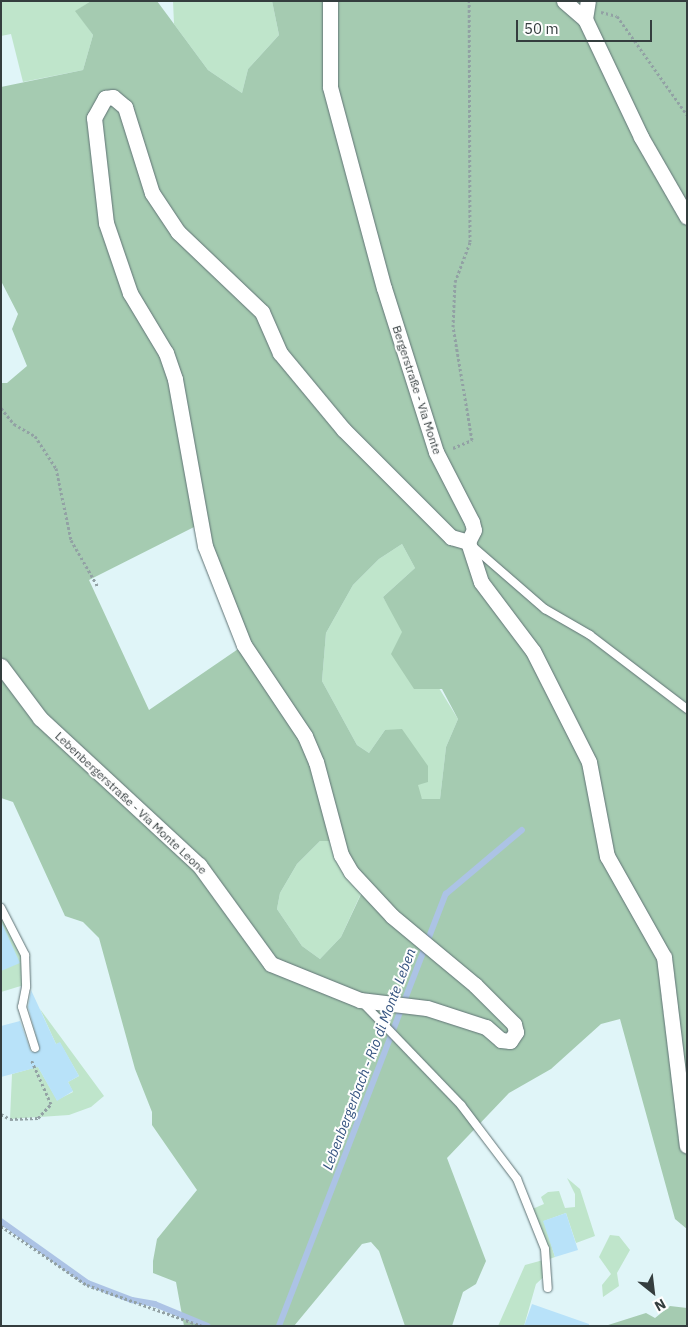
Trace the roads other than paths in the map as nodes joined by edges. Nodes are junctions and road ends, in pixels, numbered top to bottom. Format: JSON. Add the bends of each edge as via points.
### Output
{"nodes":[{"id":1,"x":330,"y":1,"type":"edge"},
{"id":2,"x":564,"y":1,"type":"edge"},
{"id":3,"x":588,"y":10,"type":"edge"},
{"id":4,"x":687,"y":217,"type":"edge"},
{"id":5,"x":468,"y":542,"type":"junction"},
{"id":6,"x":1,"y":666,"type":"edge"},
{"id":7,"x":687,"y":709,"type":"edge"},
{"id":8,"x":1,"y":908,"type":"edge"},
{"id":9,"x":360,"y":1000,"type":"junction"},
{"id":10,"x":35,"y":1048,"type":"road end"},
{"id":11,"x":687,"y":1146,"type":"edge"},
{"id":12,"x":548,"y":1288,"type":"dead end"}],
"edges":[{"from":1,"to":5,"type":"street","name":"Bergerstraße - Via Monte","via":[[330,87],[384,288],[436,452],[472,522],[474,530]]},
{"from":2,"to":3,"type":"street"},
{"from":3,"to":4,"type":"street","via":[[641,137]]},
{"from":5,"to":7,"type":"lane","via":[[545,609],[597,640]]},
{"from":5,"to":9,"type":"street","name":"Lebenbergerstraße - Via Monte Leone","via":[[452,537],[343,429],[280,353],[262,312],[178,232],[152,192],[125,107],[113,96],[104,98],[94,118],[106,223],[130,293],[166,353],[175,378],[205,546],[244,645],[304,736],[316,762],[341,854],[351,872],[392,916],[474,985],[514,1024],[516,1032],[510,1041],[501,1040],[486,1027],[427,1008]]},
{"from":5,"to":11,"type":"street","name":"Bergerstraße - Via Monte","via":[[481,582],[533,651],[589,762],[607,856],[664,957]]},
{"from":6,"to":9,"type":"street","name":"Lebenbergerstraße - Via Monte Leone","via":[[40,718],[199,865],[272,964]]},
{"from":8,"to":10,"type":"lane","via":[[25,955],[26,987],[22,1007]]},
{"from":9,"to":12,"type":"lane","name":"Lebenbergerstraße - Via Monte Leone","via":[[467,1112],[517,1179],[545,1249]]}]}
